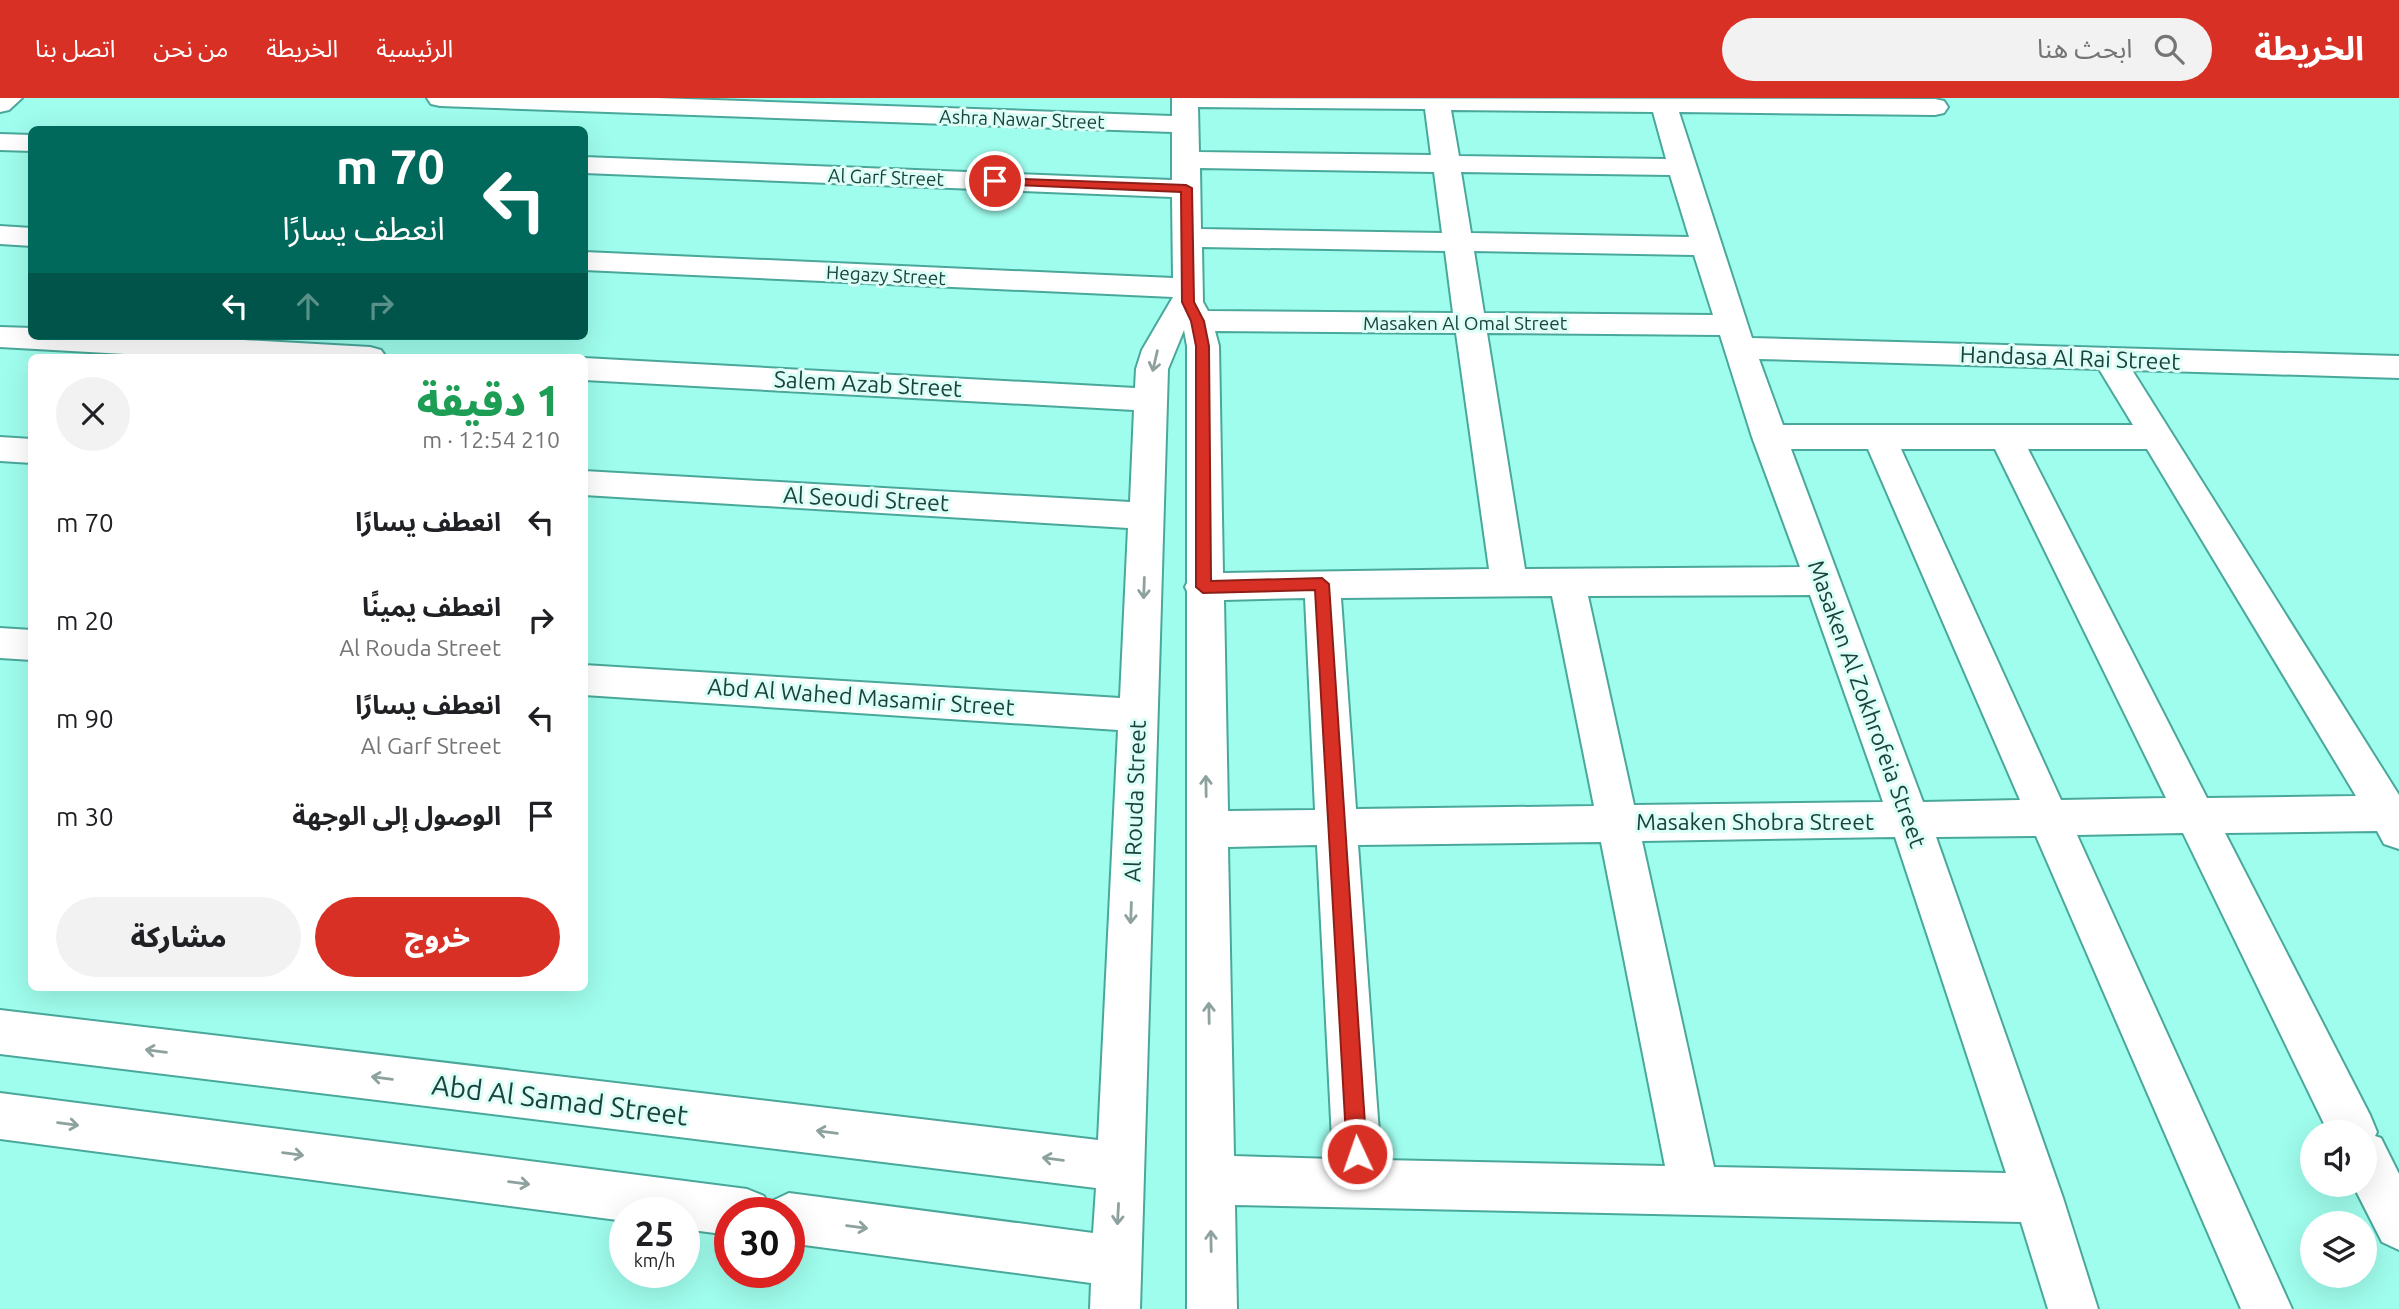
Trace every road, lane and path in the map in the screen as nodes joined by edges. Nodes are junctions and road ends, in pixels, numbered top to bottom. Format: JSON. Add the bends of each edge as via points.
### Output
{"nodes":[{"id":1,"x":9,"y":98,"type":"edge"},
{"id":2,"x":440,"y":98,"type":"edge"},
{"id":3,"x":1281,"y":99,"type":"edge"},
{"id":4,"x":1385,"y":100,"type":"edge"},
{"id":5,"x":1480,"y":100,"type":"edge"},
{"id":6,"x":635,"y":101,"type":"edge"},
{"id":7,"x":1663,"y":101,"type":"edge"},
{"id":8,"x":1437,"y":102,"type":"junction"},
{"id":9,"x":1846,"y":102,"type":"edge"},
{"id":10,"x":0,"y":104,"type":"edge"},
{"id":11,"x":1185,"y":107,"type":"edge"},
{"id":12,"x":1935,"y":107,"type":"dead end"},
{"id":13,"x":0,"y":142,"type":"edge"},
{"id":14,"x":28,"y":144,"type":"edge"},
{"id":15,"x":1186,"y":160,"type":"junction"},
{"id":16,"x":1447,"y":163,"type":"junction"},
{"id":17,"x":588,"y":165,"type":"edge"},
{"id":18,"x":1681,"y":167,"type":"junction"},
{"id":19,"x":1186,"y":188,"type":"junction"},
{"id":20,"x":0,"y":235,"type":"edge"},
{"id":21,"x":28,"y":237,"type":"edge"},
{"id":22,"x":1187,"y":237,"type":"junction"},
{"id":23,"x":1459,"y":242,"type":"junction"},
{"id":24,"x":1707,"y":246,"type":"junction"},
{"id":25,"x":588,"y":261,"type":"edge"},
{"id":26,"x":1191,"y":304,"type":"junction"},
{"id":27,"x":1471,"y":323,"type":"junction"},
{"id":28,"x":1737,"y":336,"type":"junction"},
{"id":29,"x":0,"y":337,"type":"edge"},
{"id":30,"x":28,"y":339,"type":"edge"},
{"id":31,"x":56,"y":340,"type":"edge"},
{"id":32,"x":314,"y":354,"type":"edge"},
{"id":33,"x":2109,"y":359,"type":"junction"},
{"id":34,"x":2399,"y":367,"type":"edge"},
{"id":35,"x":588,"y":369,"type":"edge"},
{"id":36,"x":1151,"y":400,"type":"junction"},
{"id":37,"x":1769,"y":437,"type":"junction"},
{"id":38,"x":1879,"y":437,"type":"junction"},
{"id":39,"x":2006,"y":437,"type":"junction"},
{"id":40,"x":2157,"y":437,"type":"junction"},
{"id":41,"x":0,"y":449,"type":"edge"},
{"id":42,"x":28,"y":451,"type":"edge"},
{"id":43,"x":588,"y":483,"type":"edge"},
{"id":44,"x":1147,"y":516,"type":"junction"},
{"id":45,"x":1822,"y":581,"type":"junction"},
{"id":46,"x":1509,"y":583,"type":"junction"},
{"id":47,"x":1567,"y":583,"type":"junction"},
{"id":48,"x":1322,"y":584,"type":"junction"},
{"id":49,"x":1203,"y":587,"type":"junction"},
{"id":50,"x":0,"y":643,"type":"edge"},
{"id":51,"x":28,"y":645,"type":"edge"},
{"id":52,"x":588,"y":680,"type":"edge"},
{"id":53,"x":1138,"y":715,"type":"junction"},
{"id":54,"x":2196,"y":816,"type":"junction"},
{"id":55,"x":2048,"y":817,"type":"junction"},
{"id":56,"x":1910,"y":821,"type":"junction"},
{"id":57,"x":2393,"y":822,"type":"edge"},
{"id":58,"x":1618,"y":823,"type":"junction"},
{"id":59,"x":1337,"y":827,"type":"junction"},
{"id":60,"x":1207,"y":829,"type":"junction"},
{"id":61,"x":0,"y":1032,"type":"edge"},
{"id":62,"x":0,"y":1116,"type":"edge"},
{"id":63,"x":2347,"y":1120,"type":"edge"},
{"id":64,"x":1121,"y":1167,"type":"junction"},
{"id":65,"x":1210,"y":1180,"type":"junction"},
{"id":66,"x":2377,"y":1181,"type":"edge"},
{"id":67,"x":1359,"y":1182,"type":"junction"},
{"id":68,"x":1695,"y":1192,"type":"junction"},
{"id":69,"x":2039,"y":1198,"type":"junction"},
{"id":70,"x":714,"y":1209,"type":"edge"},
{"id":71,"x":805,"y":1220,"type":"edge"},
{"id":72,"x":2399,"y":1225,"type":"edge"},
{"id":73,"x":1116,"y":1261,"type":"junction"},
{"id":74,"x":1115,"y":1309,"type":"edge"},
{"id":75,"x":1212,"y":1309,"type":"edge"},
{"id":76,"x":2073,"y":1309,"type":"edge"},
{"id":77,"x":2267,"y":1309,"type":"edge"}],
"edges":[{"from":1,"to":10,"type":"street"},
{"from":2,"to":6,"type":"street","name":"Ashra Nawar Street"},
{"from":3,"to":4,"type":"street","name":"Ashra Nawar Street"},
{"from":3,"to":11,"type":"street","name":"Ashra Nawar Street"},
{"from":4,"to":8,"type":"street","name":"Ashra Nawar Street"},
{"from":5,"to":7,"type":"street","name":"Ashra Nawar Street"},
{"from":5,"to":8,"type":"street","name":"Ashra Nawar Street"},
{"from":6,"to":11,"type":"street","name":"Ashra Nawar Street"},
{"from":7,"to":9,"type":"street","name":"Ashra Nawar Street"},
{"from":7,"to":18,"type":"street","name":"Masaken Al Zokhrofeia Street"},
{"from":8,"to":16,"type":"street"},
{"from":9,"to":12,"type":"street","name":"Ashra Nawar Street"},
{"from":11,"to":15,"type":"street"},
{"from":13,"to":14,"type":"street"},
{"from":15,"to":16,"type":"street"},
{"from":15,"to":19,"type":"street"},
{"from":16,"to":18,"type":"street"},
{"from":16,"to":23,"type":"street"},
{"from":17,"to":19,"type":"street","name":"Al Garf Street"},
{"from":18,"to":24,"type":"street","name":"Masaken Al Zokhrofeia Street"},
{"from":19,"to":22,"type":"street"},
{"from":20,"to":21,"type":"street"},
{"from":22,"to":23,"type":"street"},
{"from":22,"to":26,"type":"street"},
{"from":23,"to":24,"type":"street"},
{"from":23,"to":27,"type":"street"},
{"from":24,"to":28,"type":"street","name":"Masaken Al Zokhrofeia Street"},
{"from":25,"to":26,"type":"street","name":"Hegazy Street"},
{"from":26,"to":27,"type":"street","name":"Masaken Al Omal Street"},
{"from":26,"to":36,"type":"street","name":"Al Rouda Street","one_way":true,"via":[[1169,326],[1158,347]]},
{"from":26,"to":49,"type":"street","via":[[1203,346]]},
{"from":27,"to":28,"type":"street","name":"Masaken Al Omal Street"},
{"from":27,"to":46,"type":"street"},
{"from":28,"to":33,"type":"street","name":"Handasa Al Rai Street"},
{"from":28,"to":37,"type":"street","name":"Masaken Al Zokhrofeia Street"},
{"from":29,"to":30,"type":"street"},
{"from":31,"to":32,"type":"street"},
{"from":33,"to":34,"type":"street","name":"Handasa Al Rai Street"},
{"from":33,"to":40,"type":"street"},
{"from":35,"to":36,"type":"street","name":"Salem Azab Street"},
{"from":36,"to":44,"type":"street","name":"Al Rouda Street"},
{"from":37,"to":38,"type":"street"},
{"from":37,"to":45,"type":"street","name":"Masaken Al Zokhrofeia Street"},
{"from":38,"to":39,"type":"street"},
{"from":38,"to":55,"type":"street"},
{"from":39,"to":40,"type":"street"},
{"from":39,"to":54,"type":"street"},
{"from":40,"to":57,"type":"street"},
{"from":41,"to":42,"type":"street"},
{"from":43,"to":44,"type":"street","name":"Al Seoudi Street"},
{"from":44,"to":53,"type":"street","name":"Al Rouda Street","one_way":true},
{"from":45,"to":47,"type":"street"},
{"from":45,"to":56,"type":"street","name":"Masaken Al Zokhrofeia Street"},
{"from":46,"to":47,"type":"street"},
{"from":46,"to":48,"type":"street"},
{"from":47,"to":58,"type":"street"},
{"from":48,"to":49,"type":"street"},
{"from":48,"to":59,"type":"street"},
{"from":60,"to":49,"type":"street","one_way":true},
{"from":50,"to":51,"type":"street"},
{"from":52,"to":53,"type":"street","name":"Abd Al Wahed Masamir Street"},
{"from":53,"to":64,"type":"street","name":"Al Rouda Street","one_way":true},
{"from":54,"to":55,"type":"street","name":"Masaken Shobra Street"},
{"from":54,"to":57,"type":"street","name":"Masaken Shobra Street"},
{"from":54,"to":63,"type":"street"},
{"from":55,"to":56,"type":"street","name":"Masaken Shobra Street"},
{"from":55,"to":77,"type":"street"},
{"from":56,"to":58,"type":"street","name":"Masaken Shobra Street"},
{"from":56,"to":69,"type":"street","name":"Masaken Al Zokhrofeia Street"},
{"from":58,"to":59,"type":"street","name":"Masaken Shobra Street"},
{"from":58,"to":68,"type":"street"},
{"from":59,"to":60,"type":"street","name":"Masaken Shobra Street"},
{"from":59,"to":67,"type":"street"},
{"from":65,"to":60,"type":"street","one_way":true},
{"from":64,"to":61,"type":"street","name":"Abd Al Samad Street","one_way":true},
{"from":62,"to":70,"type":"street","one_way":true},
{"from":64,"to":73,"type":"street","name":"Al Rouda Street","one_way":true},
{"from":65,"to":67,"type":"street"},
{"from":75,"to":65,"type":"street","one_way":true},
{"from":66,"to":72,"type":"street"},
{"from":67,"to":68,"type":"street"},
{"from":68,"to":69,"type":"street"},
{"from":69,"to":76,"type":"street","name":"Masaken Al Zokhrofeia Street"},
{"from":71,"to":73,"type":"street","one_way":true},
{"from":73,"to":74,"type":"street","name":"Al Rouda Street"}]}
